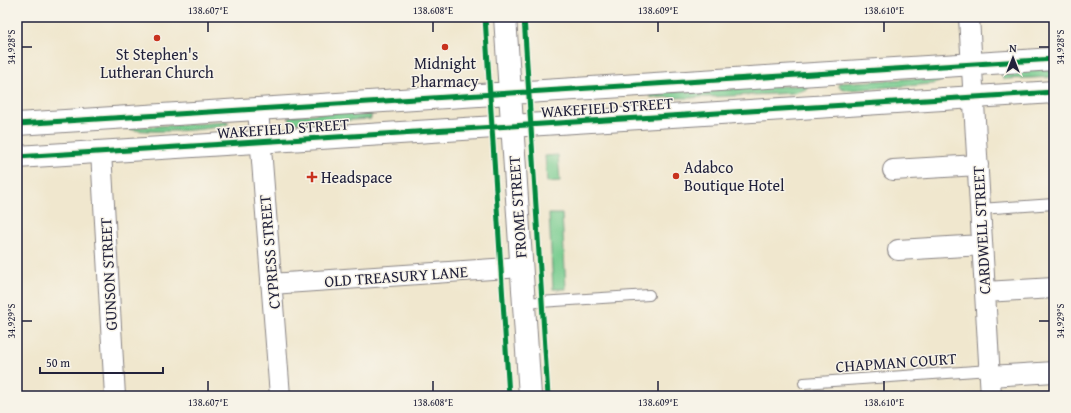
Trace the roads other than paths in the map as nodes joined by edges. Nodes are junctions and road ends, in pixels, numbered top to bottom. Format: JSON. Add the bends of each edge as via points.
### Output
{"nodes":[{"id":1,"x":505,"y":17,"type":"edge"},
{"id":2,"x":969,"y":17,"type":"edge"},
{"id":3,"x":1054,"y":59,"type":"edge"},
{"id":4,"x":972,"y":64,"type":"junction"},
{"id":5,"x":824,"y":74,"type":"junction"},
{"id":6,"x":1054,"y":92,"type":"edge"},
{"id":7,"x":510,"y":93,"type":"junction"},
{"id":8,"x":974,"y":97,"type":"junction"},
{"id":9,"x":826,"y":106,"type":"junction"},
{"id":10,"x":258,"y":109,"type":"junction"},
{"id":11,"x":17,"y":124,"type":"edge"},
{"id":12,"x":512,"y":126,"type":"junction"},
{"id":13,"x":260,"y":142,"type":"junction"},
{"id":14,"x":101,"y":152,"type":"junction"},
{"id":15,"x":17,"y":157,"type":"edge"},
{"id":16,"x":978,"y":165,"type":"junction"},
{"id":17,"x":893,"y":170,"type":"dead end"},
{"id":18,"x":1054,"y":204,"type":"edge"},
{"id":19,"x":980,"y":209,"type":"junction"},
{"id":20,"x":982,"y":245,"type":"junction"},
{"id":21,"x":898,"y":250,"type":"dead end"},
{"id":22,"x":521,"y":267,"type":"junction"},
{"id":23,"x":271,"y":284,"type":"junction"},
{"id":24,"x":1054,"y":288,"type":"edge"},
{"id":25,"x":985,"y":292,"type":"junction"},
{"id":26,"x":650,"y":295,"type":"dead end"},
{"id":27,"x":524,"y":303,"type":"junction"},
{"id":28,"x":1054,"y":372,"type":"edge"},
{"id":29,"x":990,"y":373,"type":"junction"},
{"id":30,"x":804,"y":383,"type":"dead end"},
{"id":31,"x":115,"y":396,"type":"edge"},
{"id":32,"x":280,"y":396,"type":"edge"},
{"id":33,"x":530,"y":396,"type":"edge"},
{"id":34,"x":991,"y":396,"type":"edge"}],
"edges":[{"from":1,"to":7,"type":"main road","name":"FROME STREET"},
{"from":2,"to":4,"type":"street","name":"CARDWELL STREET"},
{"from":3,"to":4,"type":"main road","name":"WAKEFIELD STREET"},
{"from":4,"to":5,"type":"main road","name":"WAKEFIELD STREET"},
{"from":4,"to":8,"type":"street","name":"CARDWELL STREET"},
{"from":5,"to":7,"type":"main road","name":"WAKEFIELD STREET"},
{"from":5,"to":9,"type":"main road"},
{"from":6,"to":8,"type":"main road","name":"WAKEFIELD STREET"},
{"from":7,"to":10,"type":"main road","name":"WAKEFIELD STREET"},
{"from":7,"to":12,"type":"main road","name":"FROME STREET"},
{"from":8,"to":9,"type":"main road","name":"WAKEFIELD STREET"},
{"from":8,"to":16,"type":"street","name":"CARDWELL STREET"},
{"from":9,"to":12,"type":"main road","name":"WAKEFIELD STREET"},
{"from":10,"to":11,"type":"main road","name":"WAKEFIELD STREET"},
{"from":10,"to":13,"type":"street","name":"CYPRESS STREET"},
{"from":12,"to":13,"type":"main road","name":"WAKEFIELD STREET"},
{"from":12,"to":22,"type":"main road","name":"FROME STREET"},
{"from":13,"to":14,"type":"main road","name":"WAKEFIELD STREET"},
{"from":13,"to":23,"type":"street","name":"CYPRESS STREET"},
{"from":14,"to":15,"type":"main road","name":"WAKEFIELD STREET"},
{"from":14,"to":31,"type":"street","name":"GUNSON STREET"},
{"from":16,"to":17,"type":"street"},
{"from":16,"to":19,"type":"street","name":"CARDWELL STREET"},
{"from":18,"to":19,"type":"lane"},
{"from":19,"to":20,"type":"street","name":"CARDWELL STREET"},
{"from":20,"to":21,"type":"street"},
{"from":20,"to":25,"type":"street","name":"CARDWELL STREET"},
{"from":22,"to":23,"type":"street","name":"OLD TREASURY LANE"},
{"from":22,"to":27,"type":"main road","name":"FROME STREET"},
{"from":23,"to":32,"type":"street","name":"CYPRESS STREET"},
{"from":24,"to":25,"type":"street"},
{"from":25,"to":29,"type":"street","name":"CARDWELL STREET"},
{"from":26,"to":27,"type":"lane"},
{"from":27,"to":33,"type":"main road","name":"FROME STREET"},
{"from":28,"to":29,"type":"street"},
{"from":29,"to":30,"type":"lane","name":"CHAPMAN COURT"},
{"from":29,"to":34,"type":"street","name":"CARDWELL STREET"}]}
